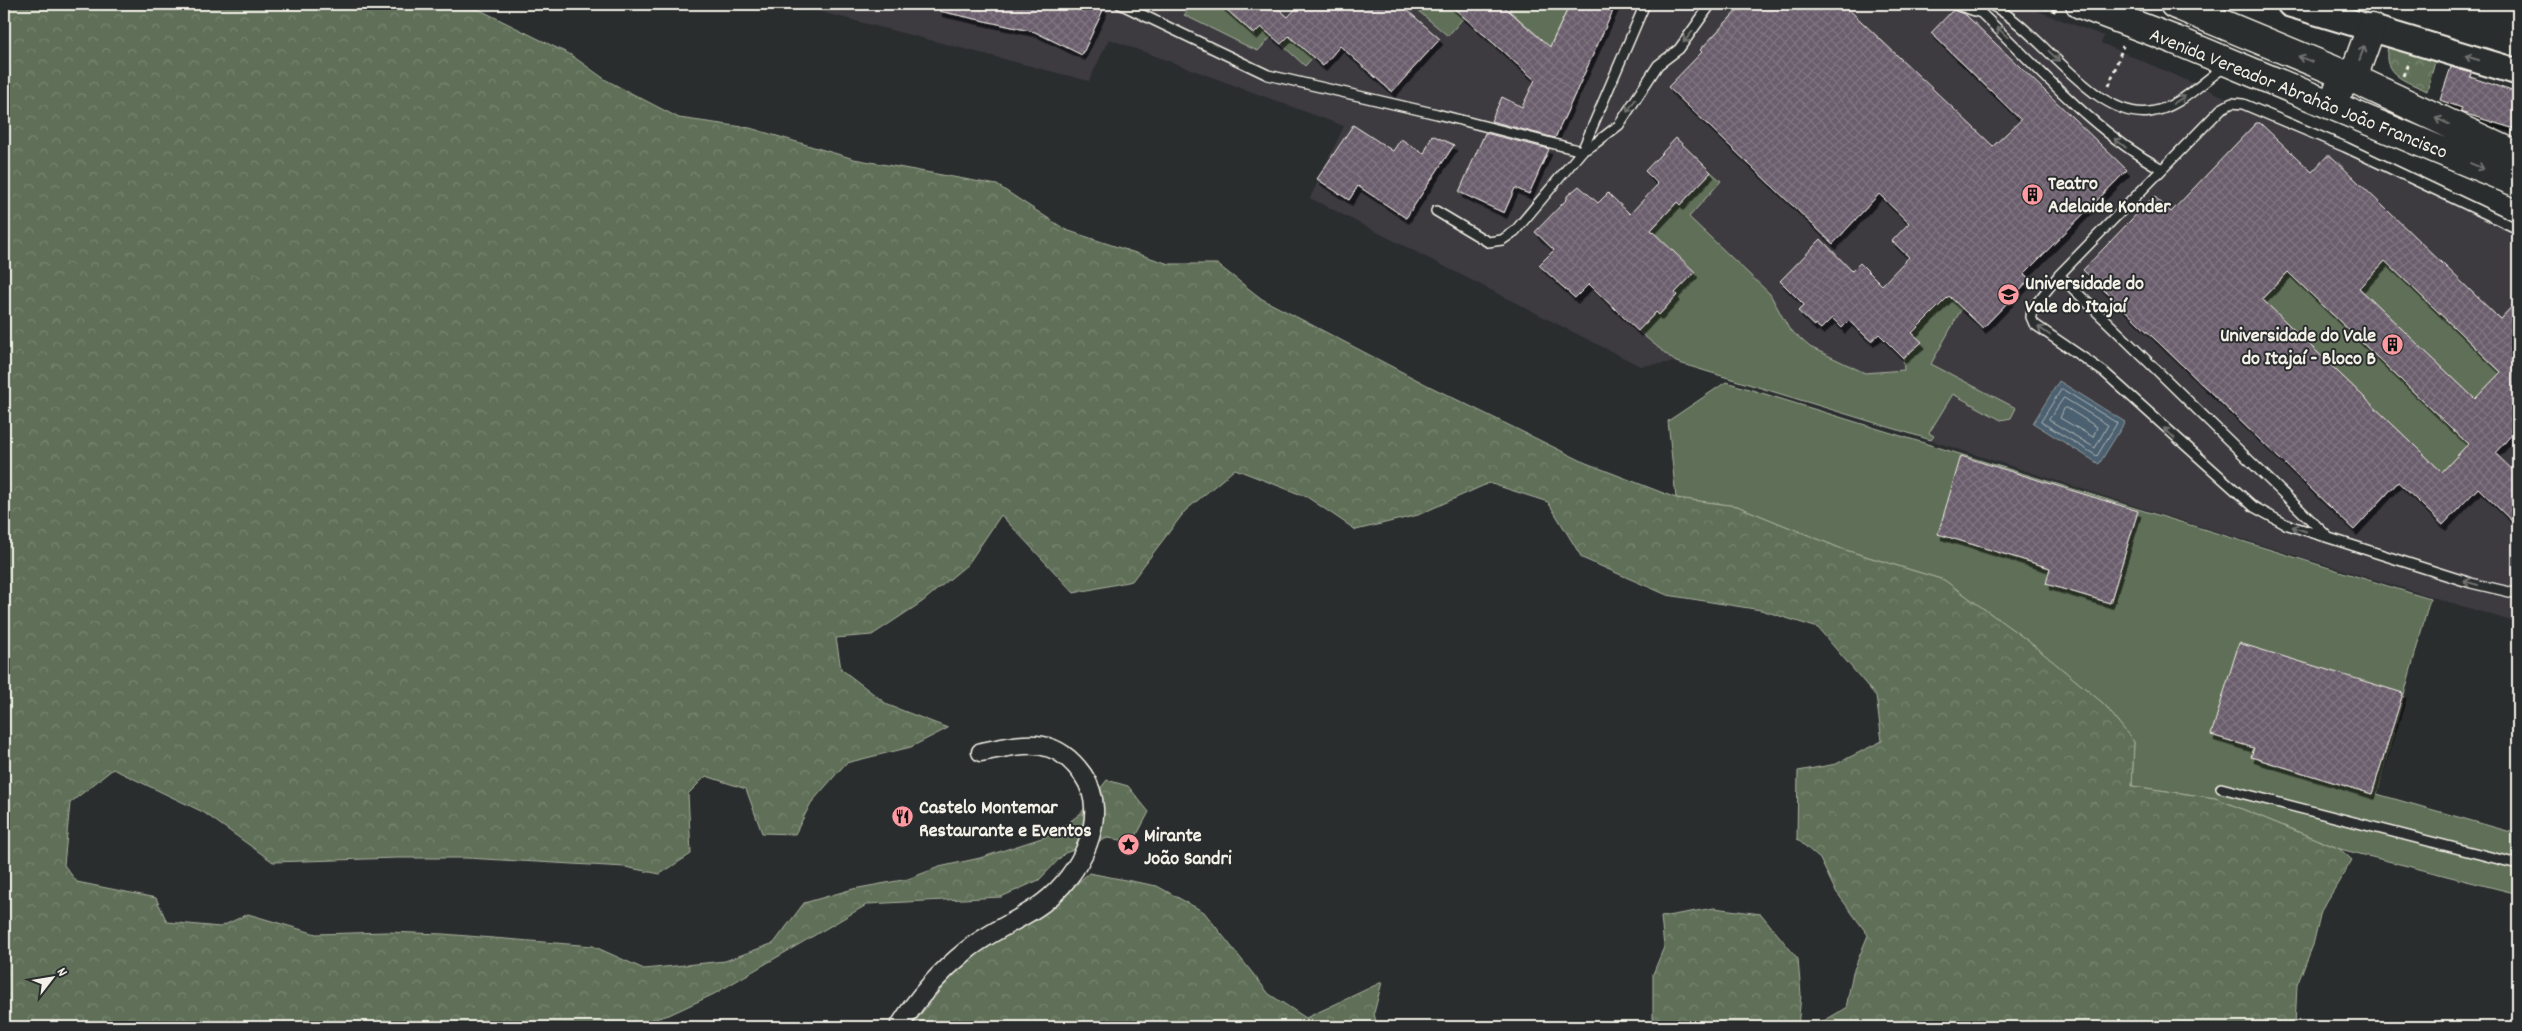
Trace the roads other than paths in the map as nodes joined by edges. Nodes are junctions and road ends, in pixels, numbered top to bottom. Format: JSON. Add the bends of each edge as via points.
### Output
{"nodes":[{"id":1,"x":1120,"y":4,"type":"edge"},
{"id":2,"x":1645,"y":4,"type":"edge"},
{"id":3,"x":1711,"y":4,"type":"edge"},
{"id":4,"x":1954,"y":4,"type":"edge"},
{"id":5,"x":1989,"y":4,"type":"edge"},
{"id":6,"x":2080,"y":4,"type":"edge"},
{"id":7,"x":2174,"y":4,"type":"edge"},
{"id":8,"x":2290,"y":4,"type":"edge"},
{"id":9,"x":2371,"y":28,"type":"junction"},
{"id":10,"x":2231,"y":64,"type":"junction"},
{"id":11,"x":2518,"y":72,"type":"edge"},
{"id":12,"x":2350,"y":77,"type":"junction"},
{"id":13,"x":2319,"y":101,"type":"junction"},
{"id":14,"x":1582,"y":151,"type":"junction"},
{"id":15,"x":2518,"y":156,"type":"edge"},
{"id":16,"x":2162,"y":169,"type":"junction"},
{"id":17,"x":2518,"y":183,"type":"edge"},
{"id":18,"x":1436,"y":211,"type":"dead end"},
{"id":19,"x":2518,"y":229,"type":"edge"},
{"id":20,"x":2059,"y":275,"type":"junction"},
{"id":21,"x":2331,"y":540,"type":"junction"},
{"id":22,"x":2518,"y":594,"type":"edge"},
{"id":23,"x":981,"y":752,"type":"dead end"},
{"id":24,"x":2222,"y":788,"type":"dead end"},
{"id":25,"x":2518,"y":864,"type":"edge"},
{"id":26,"x":899,"y":1027,"type":"edge"}],
"edges":[{"from":1,"to":14,"type":"lane","via":[[1268,75]]},
{"from":2,"to":14,"type":"lane"},
{"from":3,"to":14,"type":"lane","one_way":true,"via":[[1679,49],[1658,66],[1619,125]]},
{"from":16,"to":4,"type":"lane","one_way":true,"via":[[2104,131],[1981,13]]},
{"from":5,"to":10,"type":"lane","one_way":true,"via":[[2016,22],[2100,99],[2129,110],[2150,112],[2171,105]]},
{"from":6,"to":10,"type":"main road","name":"Avenida Vereador Abrahão João Francisco"},
{"from":12,"to":7,"type":"main road","name":"Avenida Vereador Abrahão João Francisco","one_way":true},
{"from":8,"to":9,"type":"street"},
{"from":11,"to":9,"type":"street","one_way":true},
{"from":12,"to":9,"type":"main road","one_way":true,"via":[[2355,72]]},
{"from":10,"to":13,"type":"main road","name":"Avenida Vereador Abrahão João Francisco"},
{"from":12,"to":13,"type":"main road","via":[[2338,90]]},
{"from":15,"to":12,"type":"main road","name":"Avenida Vereador Abrahão João Francisco","one_way":true},
{"from":13,"to":17,"type":"main road","name":"Avenida Vereador Abrahão João Francisco","one_way":true},
{"from":14,"to":18,"type":"lane","via":[[1528,217],[1502,240],[1488,242]]},
{"from":16,"to":19,"type":"lane","via":[[2222,109],[2232,104],[2243,104],[2345,147]]},
{"from":16,"to":20,"type":"lane"},
{"from":20,"to":21,"type":"lane"},
{"from":21,"to":20,"type":"lane","one_way":true,"via":[[2285,524],[2254,507],[2104,372],[2034,324],[2032,309]]},
{"from":22,"to":21,"type":"lane","one_way":true,"via":[[2470,583]]},
{"from":23,"to":26,"type":"street","via":[[1024,744],[1052,747],[1072,760],[1086,780],[1095,807],[1093,830],[1081,859],[1055,893],[1042,904],[987,934],[953,962],[920,997]]},
{"from":24,"to":25,"type":"lane"}]}
